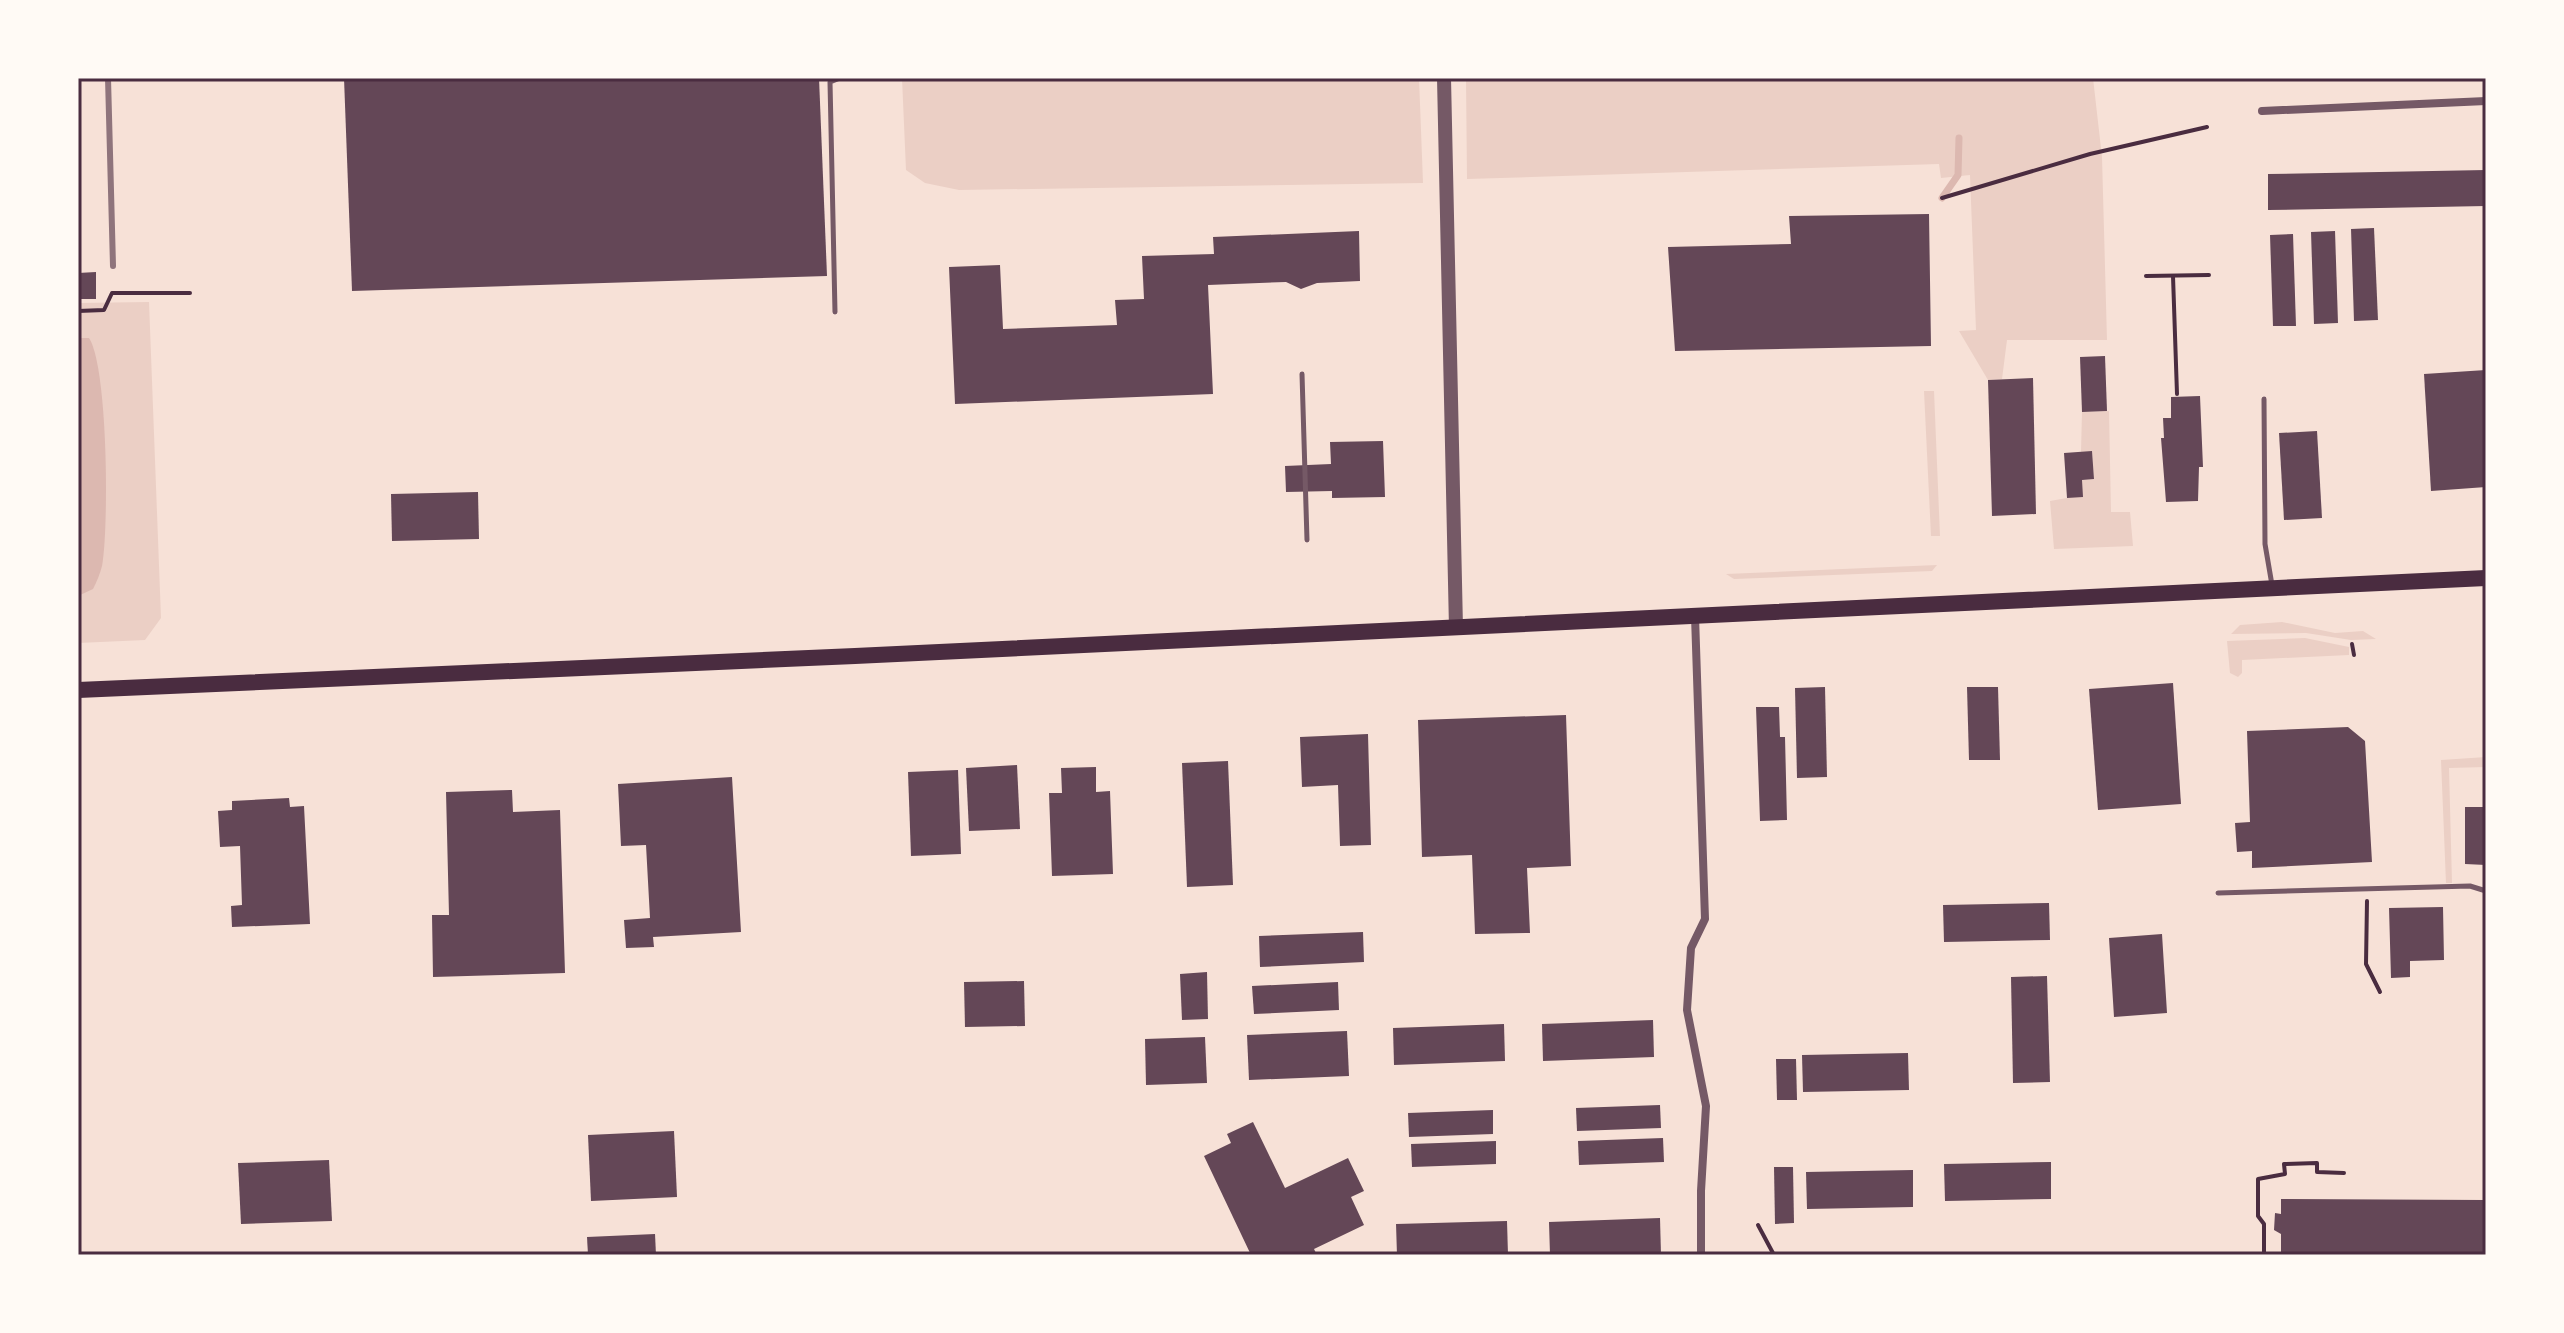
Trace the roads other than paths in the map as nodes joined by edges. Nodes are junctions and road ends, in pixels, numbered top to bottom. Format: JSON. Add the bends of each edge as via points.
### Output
{"nodes":[{"id":1,"x":840,"y":78,"type":"edge"},
{"id":2,"x":1444,"y":78,"type":"edge"},
{"id":3,"x":2486,"y":101,"type":"edge"},
{"id":4,"x":2262,"y":111,"type":"dead end"},
{"id":5,"x":835,"y":312,"type":"dead end"},
{"id":6,"x":1302,"y":374,"type":"dead end"},
{"id":7,"x":2264,"y":399,"type":"dead end"},
{"id":8,"x":1307,"y":540,"type":"dead end"},
{"id":9,"x":2486,"y":578,"type":"edge"},
{"id":10,"x":2272,"y":588,"type":"junction"},
{"id":11,"x":1695,"y":616,"type":"junction"},
{"id":12,"x":1456,"y":628,"type":"junction"},
{"id":13,"x":78,"y":690,"type":"edge"},
{"id":14,"x":2486,"y":891,"type":"edge"},
{"id":15,"x":2218,"y":893,"type":"dead end"},
{"id":16,"x":1701,"y":1255,"type":"edge"}],
"edges":[{"from":1,"to":5,"type":"lane","via":[[830,82]]},
{"from":2,"to":12,"type":"street"},
{"from":3,"to":4,"type":"street"},
{"from":6,"to":8,"type":"lane"},
{"from":7,"to":10,"type":"lane","via":[[2265,544]]},
{"from":9,"to":10,"type":"main road"},
{"from":10,"to":11,"type":"main road"},
{"from":11,"to":12,"type":"main road"},
{"from":11,"to":16,"type":"street","via":[[1705,919],[1691,948],[1687,1010],[1706,1106]]},
{"from":12,"to":13,"type":"main road"},
{"from":14,"to":15,"type":"lane","via":[[2470,886]]}]}
